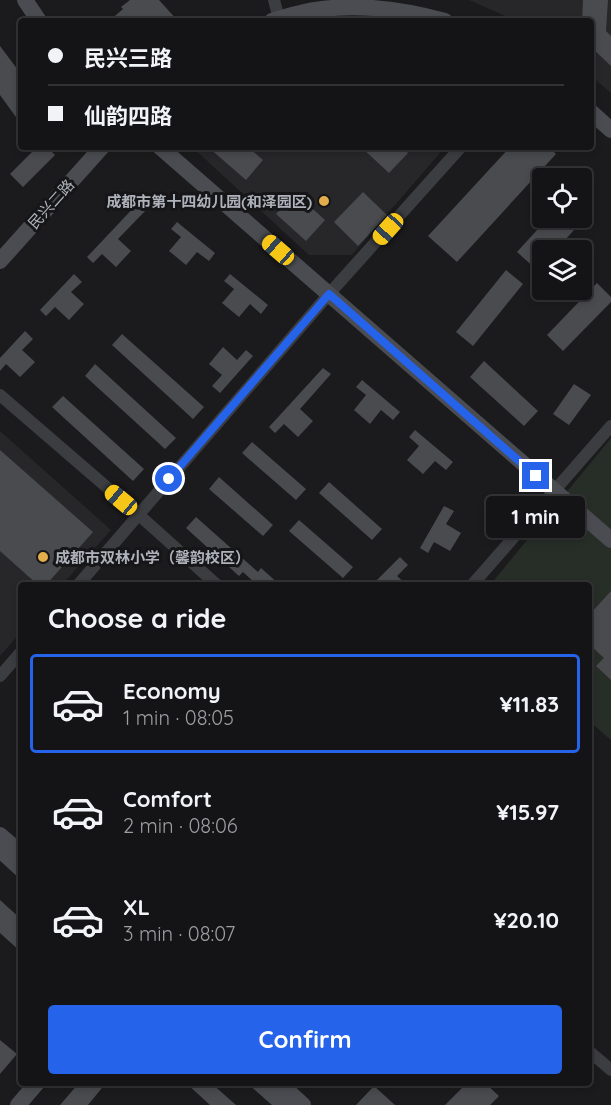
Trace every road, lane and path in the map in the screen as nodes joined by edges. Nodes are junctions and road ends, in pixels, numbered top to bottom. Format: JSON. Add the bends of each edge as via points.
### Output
{"nodes":[{"id":1,"x":26,"y":0,"type":"edge"},
{"id":2,"x":274,"y":0,"type":"edge"},
{"id":3,"x":37,"y":18,"type":"edge"},
{"id":4,"x":275,"y":18,"type":"edge"},
{"id":5,"x":283,"y":18,"type":"edge"},
{"id":6,"x":432,"y":18,"type":"edge"},
{"id":7,"x":594,"y":115,"type":"edge"},
{"id":8,"x":611,"y":130,"type":"edge"},
{"id":9,"x":99,"y":150,"type":"edge"},
{"id":10,"x":163,"y":150,"type":"edge"},
{"id":11,"x":458,"y":150,"type":"edge"},
{"id":12,"x":0,"y":261,"type":"edge"},
{"id":13,"x":329,"y":294,"type":"junction"},
{"id":14,"x":0,"y":395,"type":"edge"},
{"id":15,"x":611,"y":426,"type":"edge"},
{"id":16,"x":554,"y":491,"type":"junction"},
{"id":17,"x":139,"y":515,"type":"junction"},
{"id":18,"x":611,"y":540,"type":"edge"},
{"id":19,"x":81,"y":582,"type":"edge"},
{"id":20,"x":214,"y":582,"type":"edge"},
{"id":21,"x":475,"y":582,"type":"edge"},
{"id":22,"x":18,"y":655,"type":"edge"},
{"id":23,"x":0,"y":676,"type":"edge"},
{"id":24,"x":0,"y":835,"type":"edge"},
{"id":25,"x":0,"y":850,"type":"edge"},
{"id":26,"x":18,"y":850,"type":"edge"},
{"id":27,"x":18,"y":866,"type":"edge"},
{"id":28,"x":592,"y":1054,"type":"edge"},
{"id":29,"x":611,"y":1070,"type":"edge"},
{"id":30,"x":35,"y":1086,"type":"edge"},
{"id":31,"x":263,"y":1086,"type":"edge"},
{"id":32,"x":282,"y":1086,"type":"edge"},
{"id":33,"x":18,"y":1105,"type":"edge"},
{"id":34,"x":284,"y":1105,"type":"edge"},
{"id":35,"x":303,"y":1105,"type":"edge"}],
"edges":[{"from":1,"to":3,"type":"street"},
{"from":2,"to":4,"type":"street"},
{"from":5,"to":6,"type":"street","via":[[321,9],[352,8]]},
{"from":7,"to":8,"type":"street"},
{"from":9,"to":12,"type":"street","name":"民兴二路"},
{"from":10,"to":13,"type":"street"},
{"from":11,"to":13,"type":"street"},
{"from":13,"to":16,"type":"street"},
{"from":13,"to":17,"type":"street"},
{"from":14,"to":17,"type":"street"},
{"from":15,"to":16,"type":"street"},
{"from":16,"to":18,"type":"street"},
{"from":16,"to":21,"type":"street"},
{"from":17,"to":19,"type":"street"},
{"from":17,"to":20,"type":"street"},
{"from":22,"to":23,"type":"street"},
{"from":24,"to":26,"type":"street"},
{"from":25,"to":27,"type":"street"},
{"from":28,"to":29,"type":"street"},
{"from":30,"to":33,"type":"street"},
{"from":31,"to":34,"type":"street"},
{"from":32,"to":35,"type":"street"}]}
